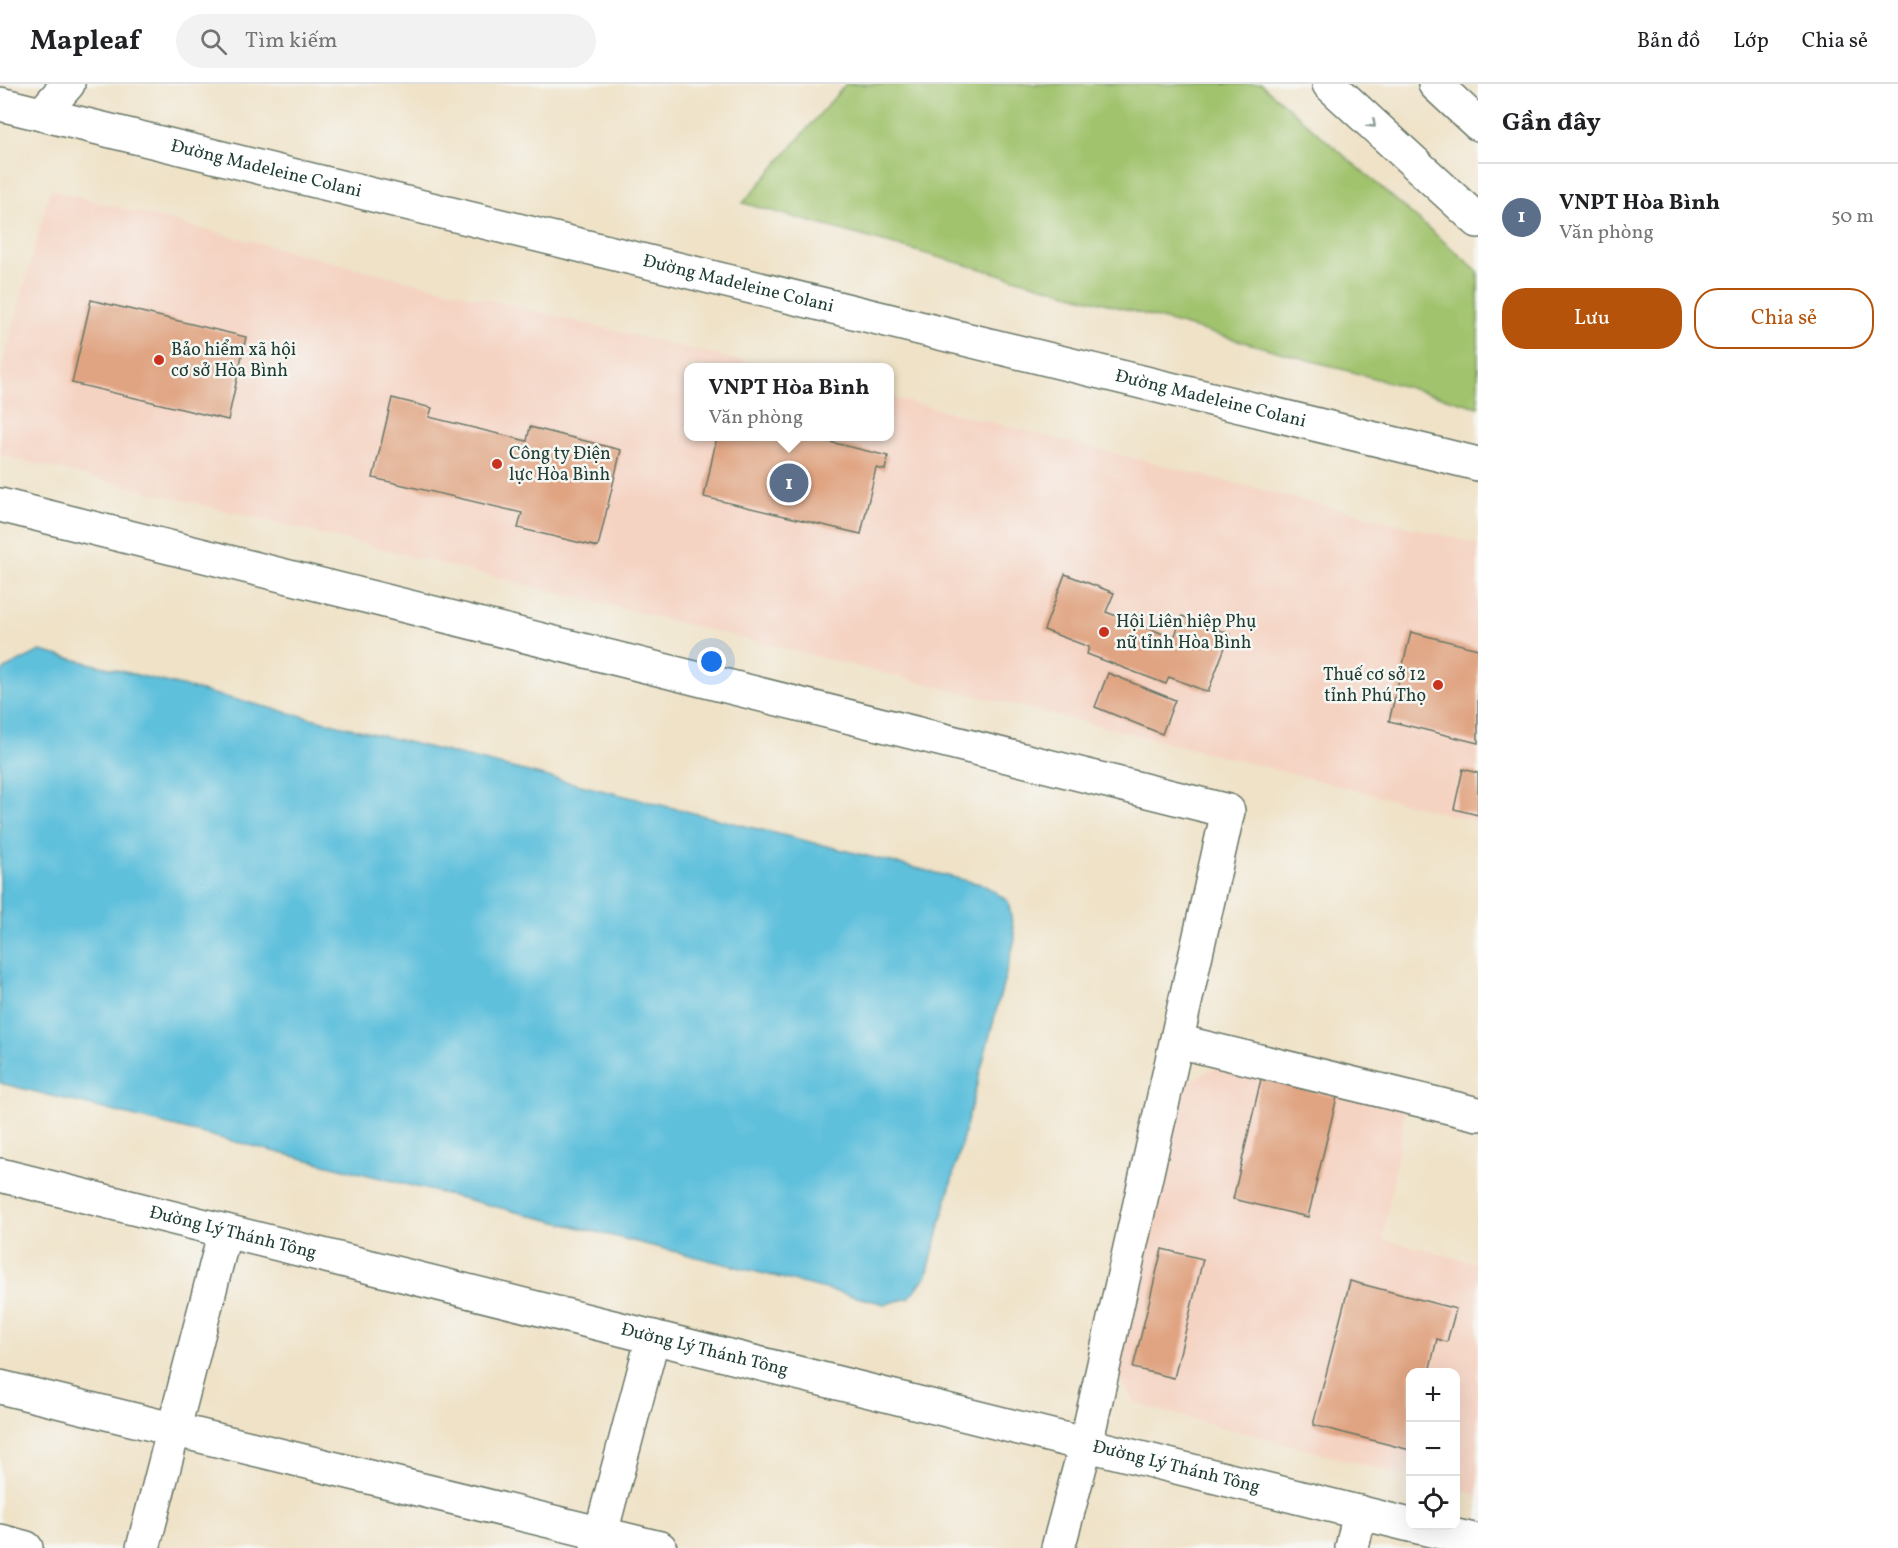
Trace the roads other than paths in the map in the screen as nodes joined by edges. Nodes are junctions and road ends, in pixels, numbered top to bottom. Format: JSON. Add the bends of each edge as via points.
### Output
{"nodes":[{"id":1,"x":68,"y":84,"type":"edge"},
{"id":2,"x":1329,"y":84,"type":"edge"},
{"id":3,"x":1435,"y":84,"type":"edge"},
{"id":4,"x":0,"y":104,"type":"edge"},
{"id":5,"x":42,"y":114,"type":"junction"},
{"id":6,"x":1478,"y":124,"type":"edge"},
{"id":7,"x":1478,"y":221,"type":"edge"},
{"id":8,"x":1478,"y":464,"type":"edge"},
{"id":9,"x":0,"y":505,"type":"edge"},
{"id":10,"x":1177,"y":1041,"type":"junction"},
{"id":11,"x":1478,"y":1114,"type":"edge"},
{"id":12,"x":0,"y":1175,"type":"edge"},
{"id":13,"x":225,"y":1231,"type":"junction"},
{"id":14,"x":653,"y":1337,"type":"junction"},
{"id":15,"x":0,"y":1387,"type":"edge"},
{"id":16,"x":174,"y":1430,"type":"junction"},
{"id":17,"x":1086,"y":1444,"type":"junction"},
{"id":18,"x":1360,"y":1512,"type":"junction"},
{"id":19,"x":1406,"y":1524,"type":"edge"},
{"id":20,"x":1433,"y":1530,"type":"edge"},
{"id":21,"x":0,"y":1541,"type":"edge"},
{"id":22,"x":599,"y":1541,"type":"edge"},
{"id":23,"x":1478,"y":1541,"type":"edge"},
{"id":24,"x":26,"y":1548,"type":"edge"},
{"id":25,"x":143,"y":1548,"type":"edge"},
{"id":26,"x":660,"y":1548,"type":"edge"},
{"id":27,"x":1058,"y":1548,"type":"edge"},
{"id":28,"x":1353,"y":1548,"type":"edge"}],
"edges":[{"from":1,"to":5,"type":"street"},
{"from":2,"to":7,"type":"street","one_way":true},
{"from":3,"to":6,"type":"street"},
{"from":4,"to":5,"type":"street","name":"Đường Madeleine Colani"},
{"from":5,"to":8,"type":"street","name":"Đường Madeleine Colani"},
{"from":9,"to":10,"type":"street","via":[[1228,811]]},
{"from":10,"to":11,"type":"street"},
{"from":10,"to":17,"type":"street"},
{"from":12,"to":13,"type":"street","name":"Đường Lý Thánh Tông"},
{"from":13,"to":14,"type":"street","name":"Đường Lý Thánh Tông"},
{"from":13,"to":16,"type":"street"},
{"from":14,"to":17,"type":"street","name":"Đường Lý Thánh Tông"},
{"from":14,"to":22,"type":"street"},
{"from":15,"to":16,"type":"street"},
{"from":16,"to":22,"type":"street"},
{"from":16,"to":25,"type":"street"},
{"from":17,"to":18,"type":"street","name":"Đường Lý Thánh Tông"},
{"from":17,"to":27,"type":"street"},
{"from":18,"to":19,"type":"street","name":"Đường Lý Thánh Tông"},
{"from":18,"to":28,"type":"street"},
{"from":20,"to":23,"type":"street","name":"Đường Lý Thánh Tông"},
{"from":21,"to":24,"type":"street"},
{"from":22,"to":26,"type":"street"}]}
